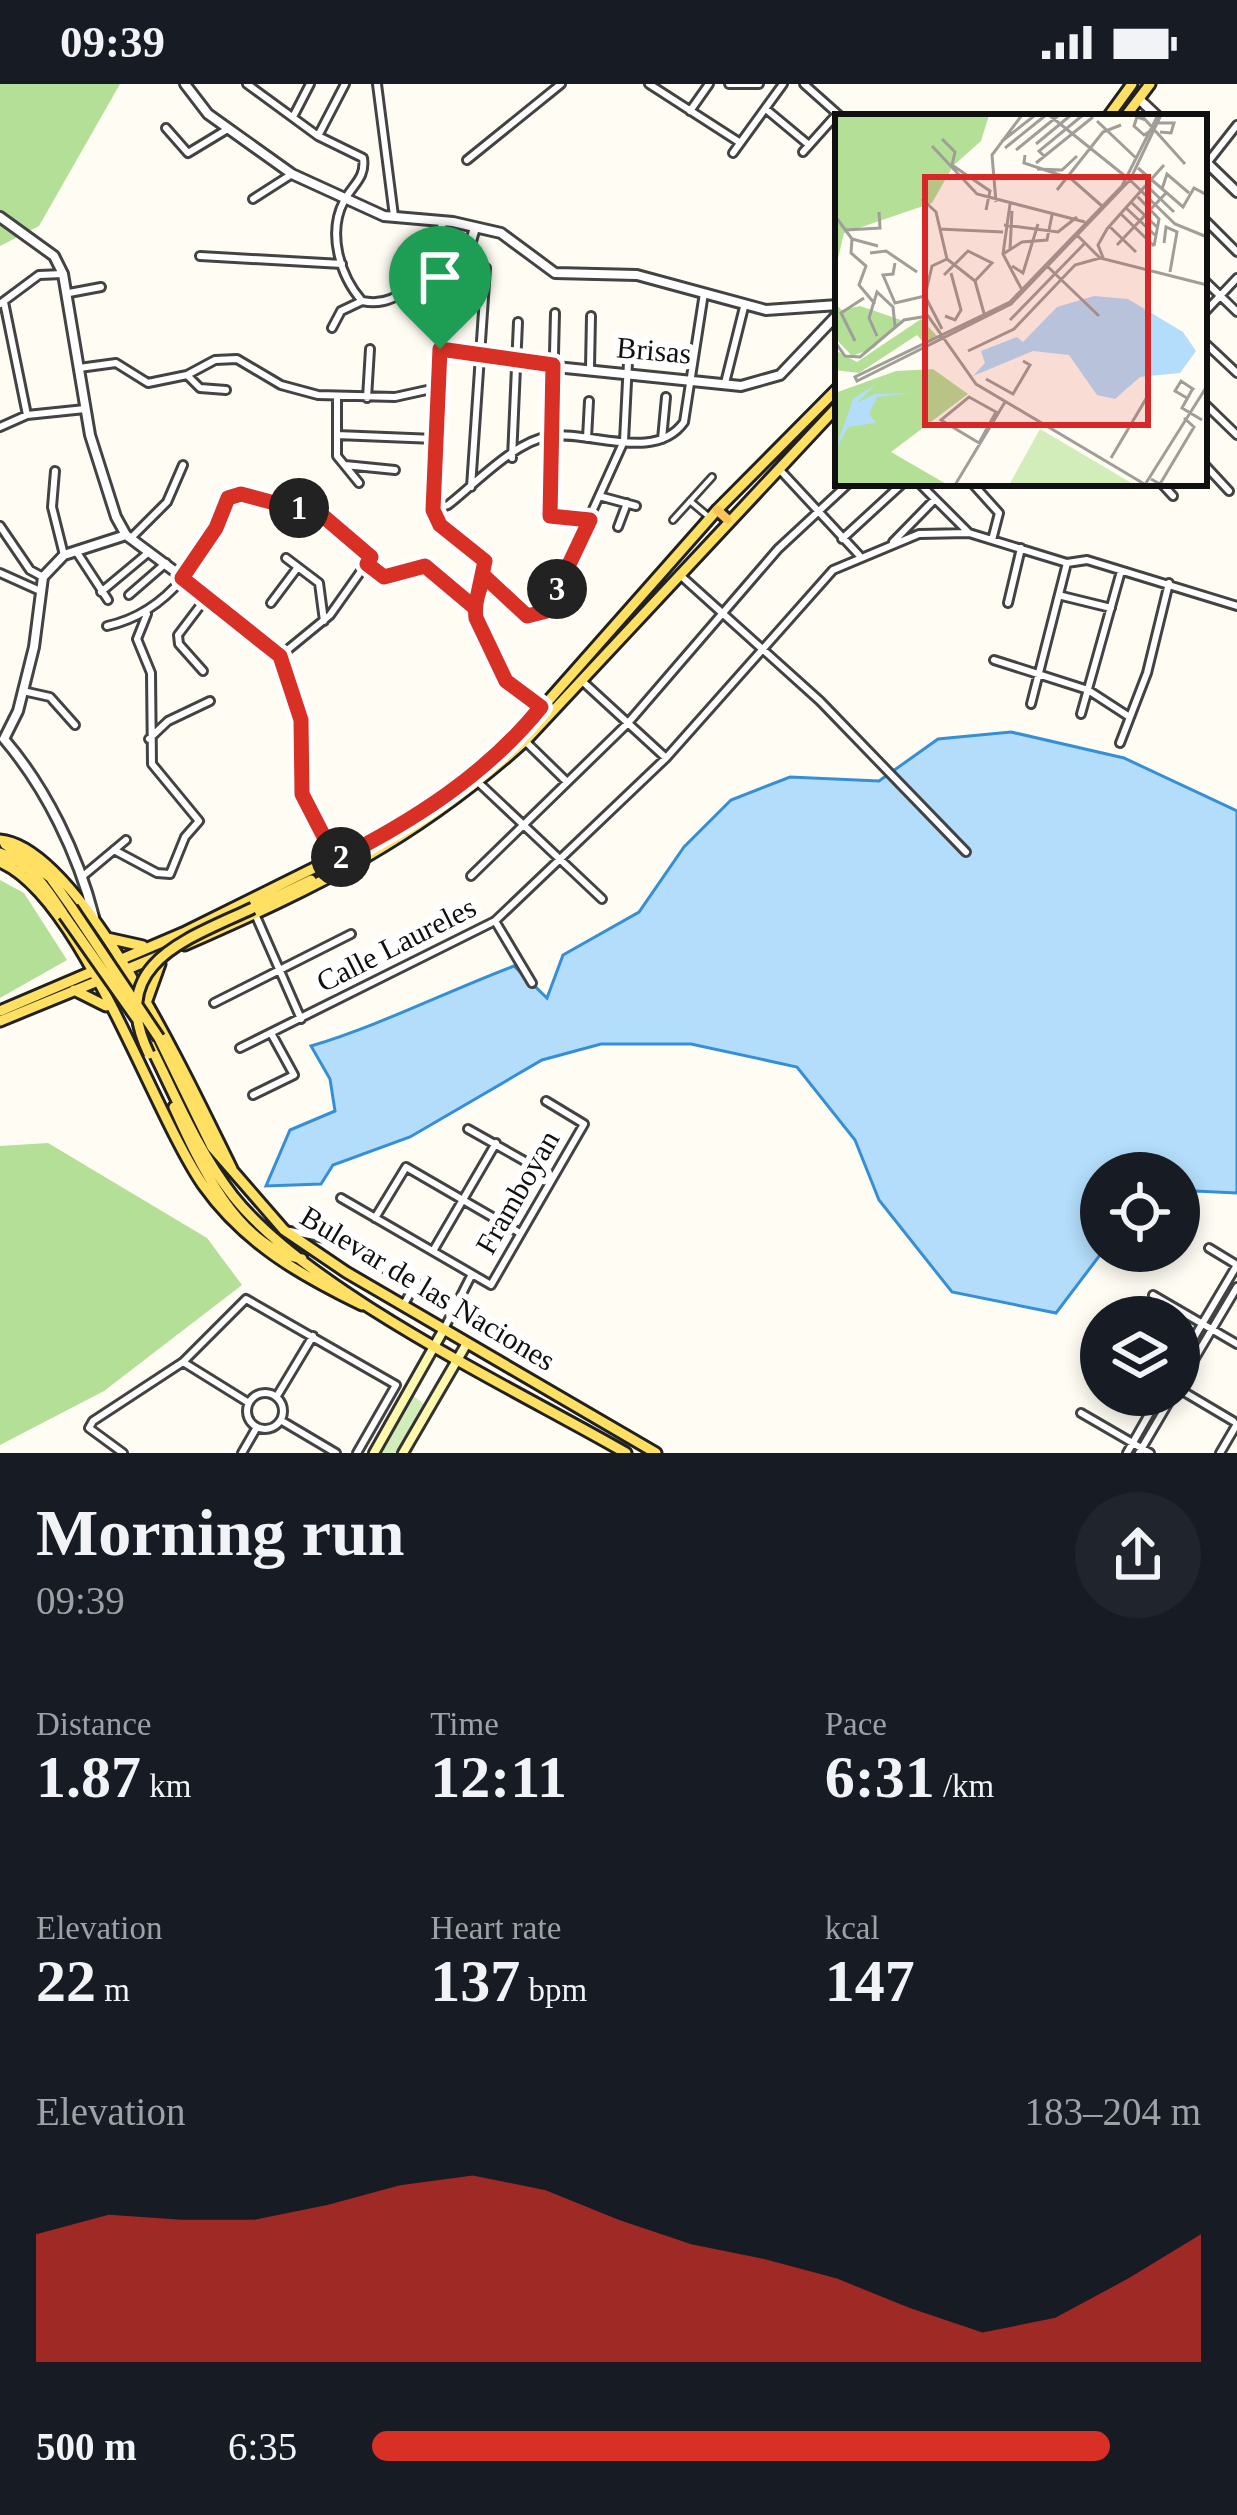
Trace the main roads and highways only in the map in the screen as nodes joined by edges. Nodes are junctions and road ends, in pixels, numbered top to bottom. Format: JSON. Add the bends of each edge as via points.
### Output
{"nodes":[{"id":1,"x":1150,"y":84,"type":"edge"},
{"id":2,"x":1126,"y":86,"type":"edge"},
{"id":3,"x":1110,"y":114,"type":"edge"},
{"id":4,"x":1128,"y":114,"type":"edge"},
{"id":5,"x":835,"y":398,"type":"edge"},
{"id":6,"x":835,"y":398,"type":"edge"},
{"id":7,"x":713,"y":514,"type":"junction"},
{"id":8,"x":727,"y":519,"type":"junction"},
{"id":9,"x":382,"y":837,"type":"junction"},
{"id":10,"x":0,"y":841,"type":"edge"},
{"id":11,"x":0,"y":853,"type":"edge"},
{"id":12,"x":0,"y":862,"type":"edge"},
{"id":13,"x":47,"y":880,"type":"junction"},
{"id":14,"x":254,"y":911,"type":"junction"},
{"id":15,"x":99,"y":930,"type":"junction"},
{"id":16,"x":148,"y":946,"type":"junction"},
{"id":17,"x":75,"y":947,"type":"junction"},
{"id":18,"x":174,"y":950,"type":"junction"},
{"id":19,"x":122,"y":964,"type":"junction"},
{"id":20,"x":93,"y":977,"type":"junction"},
{"id":21,"x":70,"y":987,"type":"junction"},
{"id":22,"x":146,"y":1003,"type":"junction"},
{"id":23,"x":0,"y":1010,"type":"edge"},
{"id":24,"x":113,"y":1011,"type":"junction"},
{"id":25,"x":0,"y":1021,"type":"edge"},
{"id":26,"x":240,"y":1184,"type":"junction"},
{"id":27,"x":304,"y":1260,"type":"junction"},
{"id":28,"x":405,"y":1327,"type":"junction"},
{"id":29,"x":444,"y":1329,"type":"junction"},
{"id":30,"x":467,"y":1343,"type":"junction"},
{"id":31,"x":437,"y":1344,"type":"junction"},
{"id":32,"x":458,"y":1357,"type":"junction"},
{"id":33,"x":374,"y":1453,"type":"edge"},
{"id":34,"x":404,"y":1453,"type":"edge"},
{"id":35,"x":626,"y":1453,"type":"edge"},
{"id":36,"x":656,"y":1453,"type":"edge"}],
"edges":[{"from":1,"to":4,"type":"main road"},
{"from":2,"to":3,"type":"main road"},
{"from":5,"to":8,"type":"main road"},
{"from":6,"to":7,"type":"main road"},
{"from":7,"to":8,"type":"highway"},
{"from":7,"to":9,"type":"main road","via":[[475,774]]},
{"from":8,"to":14,"type":"main road","via":[[479,783],[369,859]]},
{"from":9,"to":14,"type":"main road","via":[[357,859]]},
{"from":9,"to":16,"type":"main road"},
{"from":10,"to":13,"type":"main road","name":"Bulevar de las Naciones"},
{"from":10,"to":15,"type":"main road","via":[[45,857]]},
{"from":11,"to":13,"type":"main road","name":"Bulevar de las Naciones"},
{"from":12,"to":17,"type":"main road","via":[[29,880]]},
{"from":13,"to":26,"type":"main road","name":"Bulevar de las Naciones","bridge":true,"via":[[146,1013],[212,1147]]},
{"from":13,"to":27,"type":"main road","name":"Bulevar de las Naciones","bridge":true,"via":[[138,1020],[202,1151],[236,1199]]},
{"from":14,"to":18,"type":"main road"},
{"from":14,"to":27,"type":"main road","bridge":true,"via":[[149,965],[135,1013],[205,1171],[252,1229],[287,1257]]},
{"from":15,"to":16,"type":"main road"},
{"from":15,"to":19,"type":"main road"},
{"from":16,"to":19,"type":"main road"},
{"from":17,"to":20,"type":"main road"},
{"from":17,"to":21,"type":"main road"},
{"from":18,"to":19,"type":"main road"},
{"from":18,"to":22,"type":"main road","via":[[152,975]]},
{"from":19,"to":20,"type":"main road"},
{"from":19,"to":22,"type":"main road"},
{"from":20,"to":21,"type":"main road"},
{"from":20,"to":24,"type":"main road"},
{"from":21,"to":23,"type":"main road"},
{"from":21,"to":24,"type":"main road"},
{"from":21,"to":25,"type":"main road"},
{"from":22,"to":26,"type":"main road"},
{"from":24,"to":28,"type":"main road","via":[[181,1149],[231,1219],[300,1274]]},
{"from":26,"to":29,"type":"main road","name":"Bulevar de las Naciones","via":[[284,1230]]},
{"from":27,"to":28,"type":"main road","name":"Bulevar de las Naciones"},
{"from":28,"to":31,"type":"main road","name":"Bulevar de las Naciones"},
{"from":29,"to":30,"type":"main road","name":"Bulevar de las Naciones"},
{"from":29,"to":31,"type":"main road"},
{"from":30,"to":32,"type":"main road"},
{"from":30,"to":36,"type":"main road","name":"Bulevar de las Naciones"},
{"from":31,"to":32,"type":"main road","name":"Bulevar de las Naciones"},
{"from":31,"to":33,"type":"main road"},
{"from":32,"to":34,"type":"main road"},
{"from":32,"to":35,"type":"main road","name":"Bulevar de las Naciones"}]}
